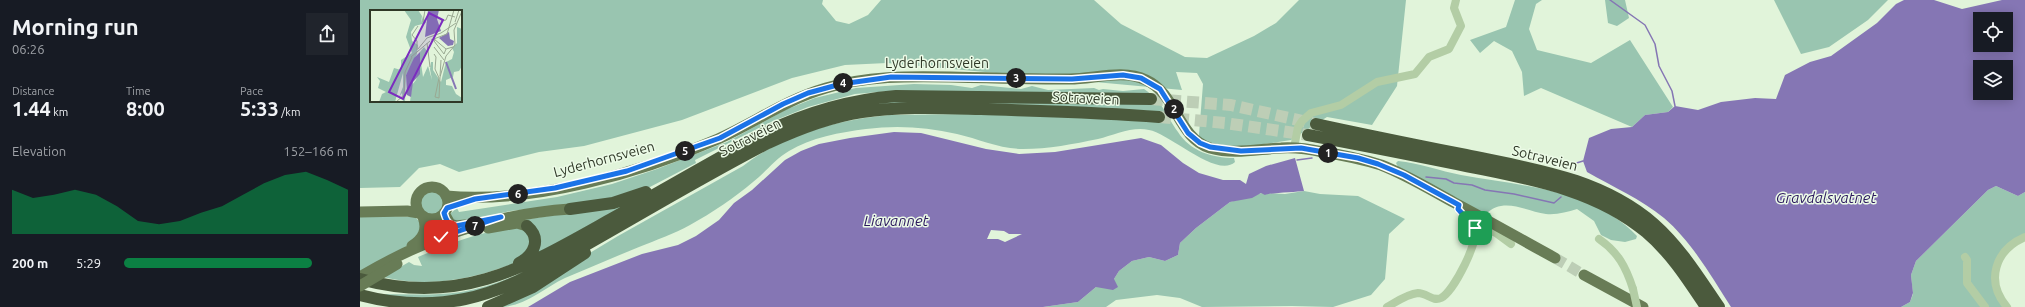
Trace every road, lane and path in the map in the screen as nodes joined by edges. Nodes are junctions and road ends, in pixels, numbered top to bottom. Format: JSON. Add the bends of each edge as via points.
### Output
{"nodes":[{"id":1,"x":1456,"y":0,"type":"edge"},
{"id":2,"x":1151,"y":99,"type":"tunnel mouth"},
{"id":3,"x":1159,"y":117,"type":"tunnel mouth"},
{"id":4,"x":1316,"y":124,"type":"tunnel mouth"},
{"id":5,"x":1308,"y":135,"type":"tunnel mouth"},
{"id":6,"x":1294,"y":148,"type":"junction"},
{"id":7,"x":727,"y":153,"type":"junction"},
{"id":8,"x":668,"y":199,"type":"junction"},
{"id":9,"x":416,"y":200,"type":"junction"},
{"id":10,"x":1459,"y":205,"type":"junction"},
{"id":11,"x":446,"y":206,"type":"junction"},
{"id":12,"x":570,"y":208,"type":"joint"},
{"id":13,"x":360,"y":212,"type":"edge"},
{"id":14,"x":384,"y":212,"type":"junction"},
{"id":15,"x":421,"y":215,"type":"junction"},
{"id":16,"x":501,"y":217,"type":"junction"},
{"id":17,"x":527,"y":226,"type":"joint"},
{"id":18,"x":1475,"y":229,"type":"junction"},
{"id":19,"x":1498,"y":230,"type":"junction"},
{"id":20,"x":2025,"y":237,"type":"edge"},
{"id":21,"x":1599,"y":239,"type":"dead end"},
{"id":22,"x":1512,"y":244,"type":"dead end"},
{"id":23,"x":1965,"y":257,"type":"dead end"},
{"id":24,"x":1555,"y":258,"type":"tunnel mouth"},
{"id":25,"x":394,"y":261,"type":"junction"},
{"id":26,"x":1584,"y":274,"type":"tunnel mouth"},
{"id":27,"x":360,"y":278,"type":"edge"},
{"id":28,"x":360,"y":286,"type":"edge"},
{"id":29,"x":462,"y":286,"type":"junction"},
{"id":30,"x":360,"y":295,"type":"edge"},
{"id":31,"x":502,"y":301,"type":"junction"},
{"id":32,"x":477,"y":307,"type":"edge"},
{"id":33,"x":488,"y":307,"type":"edge"},
{"id":34,"x":1387,"y":307,"type":"edge"},
{"id":35,"x":1637,"y":307,"type":"edge"},
{"id":36,"x":1643,"y":307,"type":"edge"},
{"id":37,"x":1706,"y":307,"type":"edge"},
{"id":38,"x":1719,"y":307,"type":"edge"},
{"id":39,"x":1984,"y":307,"type":"edge"},
{"id":40,"x":2007,"y":307,"type":"edge"}],
"edges":[{"from":1,"to":6,"type":"street","via":[[1454,8],[1461,26],[1449,49],[1429,57],[1415,74],[1377,82],[1341,105],[1311,113],[1298,127]]},
{"from":2,"to":7,"type":"highway","name":"Sotraveien","via":[[925,96],[860,100],[836,104],[798,117]]},
{"from":3,"to":8,"type":"highway","name":"Sotraveien","via":[[967,109],[863,112],[820,122],[786,135]]},
{"from":4,"to":38,"type":"highway","name":"Sotraveien","via":[[1541,171],[1598,189],[1636,211],[1669,240],[1696,272]]},
{"from":5,"to":37,"type":"highway","name":"Sotraveien","via":[[1527,179],[1593,198],[1629,219],[1661,246],[1687,277]]},
{"from":6,"to":10,"type":"main road","name":"Lyderhornsveien","via":[[1321,151],[1378,164]]},
{"from":6,"to":11,"type":"main road","name":"Lyderhornsveien","via":[[1241,151],[1220,150],[1205,145],[1188,133],[1160,89],[1148,80],[1133,76],[1072,79],[891,77],[852,82],[808,93],[720,138],[627,171],[555,188],[475,199]]},
{"from":7,"to":12,"type":"highway","via":[[636,196],[598,206]]},
{"from":7,"to":29,"type":"highway","name":"Sotraveien","via":[[532,262],[490,280]]},
{"from":8,"to":30,"type":"highway","name":"Sotraveien","via":[[536,272],[480,295],[447,302],[423,303],[396,302]]},
{"from":8,"to":31,"type":"highway","via":[[554,274]]},
{"from":9,"to":11,"type":"main road","via":[[422,190],[438,188]]},
{"from":9,"to":14,"type":"main road"},
{"from":9,"to":15,"type":"main road","via":[[416,207]]},
{"from":10,"to":18,"type":"street","via":[[1458,209],[1473,223]]},
{"from":10,"to":19,"type":"main road","name":"Lyderhornsveien"},
{"from":11,"to":15,"type":"main road","via":[[434,219]]},
{"from":11,"to":16,"type":"main road","via":[[447,222],[456,226]]},
{"from":12,"to":16,"type":"main road"},
{"from":13,"to":14,"type":"main road"},
{"from":14,"to":15,"type":"main road"},
{"from":15,"to":25,"type":"main road","via":[[425,229],[422,238]]},
{"from":16,"to":25,"type":"main road","via":[[441,237]]},
{"from":17,"to":25,"type":"main road","via":[[517,223],[469,234]]},
{"from":17,"to":29,"type":"highway","via":[[534,233],[536,241],[534,250],[527,259]]},
{"from":18,"to":19,"type":"street","via":[[1482,227]]},
{"from":18,"to":34,"type":"street","via":[[1472,246],[1447,293],[1436,299],[1417,293]]},
{"from":19,"to":22,"type":"street"},
{"from":19,"to":24,"type":"main road","name":"Lyderhornsveien"},
{"from":20,"to":40,"type":"street","via":[[2006,250],[1997,265],[1997,291]]},
{"from":21,"to":35,"type":"street","bridge":true,"via":[[1614,250],[1628,275]]},
{"from":23,"to":39,"type":"street","via":[[1967,283]]},
{"from":25,"to":27,"type":"main road","via":[[379,266]]},
{"from":25,"to":28,"type":"main road","bridge":true},
{"from":26,"to":36,"type":"main road"},
{"from":27,"to":29,"type":"highway","name":"Sotraveien","via":[[409,288],[443,289]]},
{"from":31,"to":32,"type":"highway"},
{"from":31,"to":33,"type":"highway"}]}
